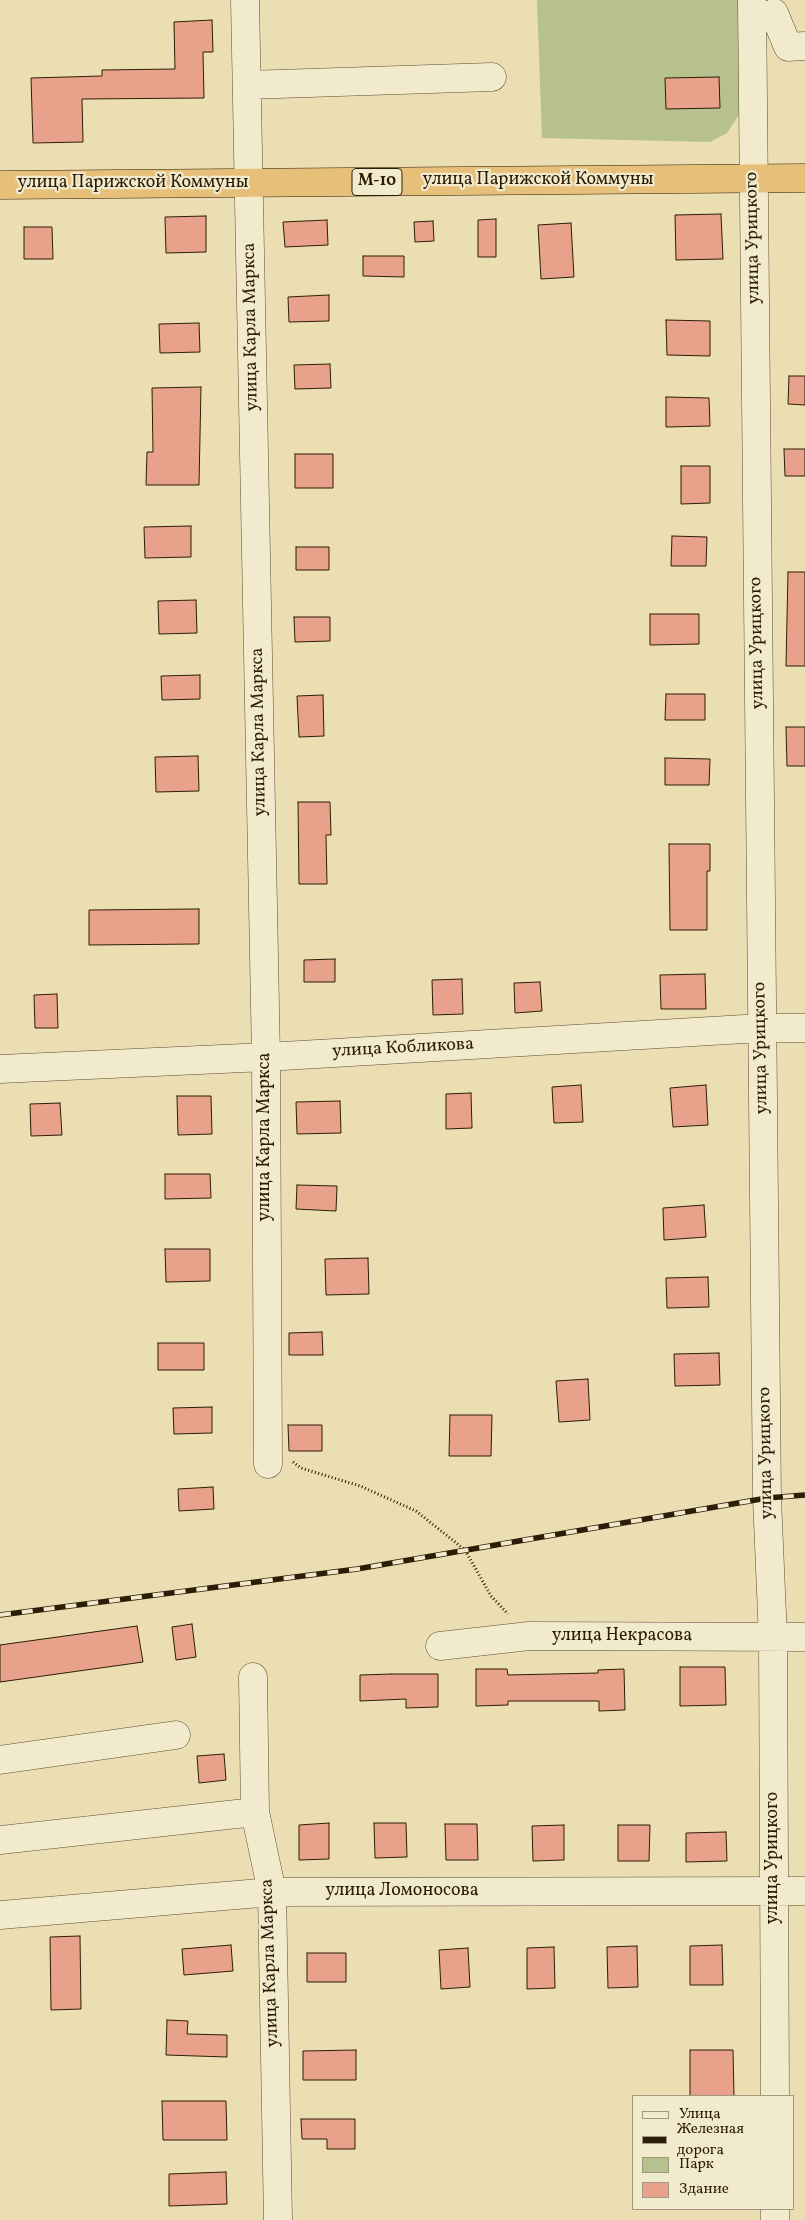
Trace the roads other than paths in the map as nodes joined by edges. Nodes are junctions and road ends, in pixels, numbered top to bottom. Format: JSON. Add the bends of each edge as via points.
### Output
{"nodes":[{"id":1,"x":245,"y":0,"type":"edge"},
{"id":2,"x":764,"y":7,"type":"edge"},
{"id":3,"x":805,"y":46,"type":"edge"},
{"id":4,"x":492,"y":77,"type":"dead end"},
{"id":5,"x":247,"y":85,"type":"junction"},
{"id":6,"x":753,"y":178,"type":"junction"},
{"id":7,"x":805,"y":178,"type":"edge"},
{"id":8,"x":249,"y":183,"type":"junction"},
{"id":9,"x":0,"y":185,"type":"edge"},
{"id":10,"x":762,"y":1028,"type":"junction"},
{"id":11,"x":805,"y":1028,"type":"edge"},
{"id":12,"x":266,"y":1057,"type":"junction"},
{"id":13,"x":0,"y":1068,"type":"edge"},
{"id":14,"x":268,"y":1454,"type":"road end"},
{"id":15,"x":805,"y":1637,"type":"edge"},
{"id":16,"x":773,"y":1638,"type":"junction"},
{"id":17,"x":440,"y":1646,"type":"dead end"},
{"id":18,"x":253,"y":1677,"type":"dead end"},
{"id":19,"x":176,"y":1735,"type":"dead end"},
{"id":20,"x":0,"y":1760,"type":"edge"},
{"id":21,"x":255,"y":1812,"type":"junction"},
{"id":22,"x":0,"y":1840,"type":"edge"},
{"id":23,"x":774,"y":1890,"type":"junction"},
{"id":24,"x":805,"y":1891,"type":"edge"},
{"id":25,"x":272,"y":1892,"type":"junction"},
{"id":26,"x":0,"y":1914,"type":"edge"},
{"id":27,"x":775,"y":2095,"type":"edge"},
{"id":28,"x":278,"y":2220,"type":"edge"}],
"edges":[{"from":1,"to":5,"type":"street","name":"улица Карла Маркса"},
{"from":2,"to":3,"type":"street","via":[[788,47]]},
{"from":2,"to":6,"type":"street","name":"улица Урицкого"},
{"from":4,"to":5,"type":"street"},
{"from":5,"to":8,"type":"street","name":"улица Карла Маркса"},
{"from":6,"to":7,"type":"highway","name":"улица Парижской Коммуны","number":"М-10"},
{"from":6,"to":8,"type":"highway","name":"улица Парижской Коммуны","number":"М-10"},
{"from":6,"to":10,"type":"street","name":"улица Урицкого"},
{"from":8,"to":9,"type":"highway","name":"улица Парижской Коммуны","number":"М-10"},
{"from":8,"to":12,"type":"street","name":"улица Карла Маркса"},
{"from":10,"to":11,"type":"street","name":"улица Кобликова"},
{"from":10,"to":12,"type":"street","name":"улица Кобликова"},
{"from":10,"to":16,"type":"street","name":"улица Урицкого","via":[[767,1498]]},
{"from":12,"to":13,"type":"street","name":"улица Кобликова"},
{"from":12,"to":14,"type":"street","name":"улица Карла Маркса"},
{"from":15,"to":16,"type":"street","name":"улица Некрасова"},
{"from":16,"to":17,"type":"street","name":"улица Некрасова","via":[[529,1636]]},
{"from":16,"to":23,"type":"street","name":"улица Урицкого"},
{"from":18,"to":21,"type":"street","name":"улица Карла Маркса"},
{"from":19,"to":20,"type":"street"},
{"from":21,"to":22,"type":"street"},
{"from":21,"to":25,"type":"street","name":"улица Карла Маркса"},
{"from":23,"to":24,"type":"street","name":"улица Ломоносова"},
{"from":23,"to":25,"type":"street","name":"улица Ломоносова"},
{"from":23,"to":27,"type":"street","name":"улица Урицкого"},
{"from":25,"to":26,"type":"street","name":"улица Ломоносова"},
{"from":25,"to":28,"type":"street","name":"улица Карла Маркса"}]}
